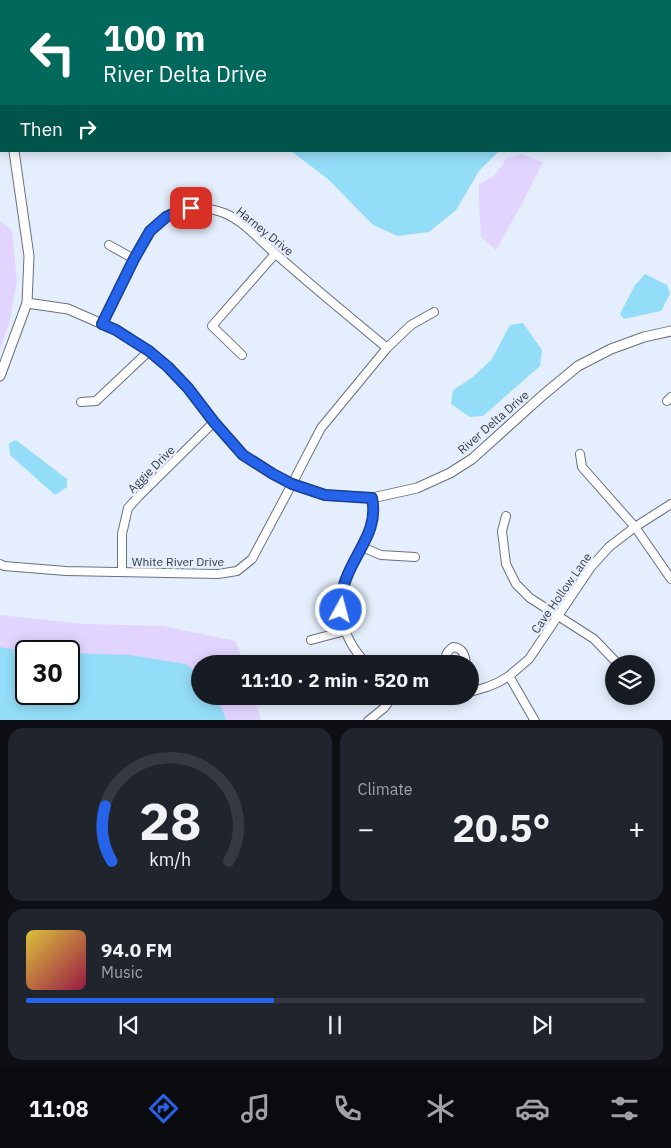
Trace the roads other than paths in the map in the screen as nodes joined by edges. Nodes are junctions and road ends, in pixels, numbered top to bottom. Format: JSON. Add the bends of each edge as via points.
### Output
{"nodes":[{"id":1,"x":14,"y":152,"type":"edge"},
{"id":2,"x":108,"y":245,"type":"dead end"},
{"id":3,"x":276,"y":254,"type":"junction"},
{"id":4,"x":134,"y":259,"type":"junction"},
{"id":5,"x":27,"y":303,"type":"junction"},
{"id":6,"x":434,"y":312,"type":"dead end"},
{"id":7,"x":102,"y":324,"type":"junction"},
{"id":8,"x":671,"y":330,"type":"edge"},
{"id":9,"x":387,"y":348,"type":"junction"},
{"id":10,"x":149,"y":351,"type":"junction"},
{"id":11,"x":242,"y":355,"type":"dead end"},
{"id":12,"x":0,"y":376,"type":"edge"},
{"id":13,"x":81,"y":402,"type":"dead end"},
{"id":14,"x":214,"y":422,"type":"junction"},
{"id":15,"x":580,"y":454,"type":"dead end"},
{"id":16,"x":292,"y":484,"type":"junction"},
{"id":17,"x":372,"y":498,"type":"junction"},
{"id":18,"x":671,"y":504,"type":"edge"},
{"id":19,"x":506,"y":516,"type":"dead end"},
{"id":20,"x":635,"y":527,"type":"junction"},
{"id":21,"x":362,"y":547,"type":"junction"},
{"id":22,"x":415,"y":557,"type":"dead end"},
{"id":23,"x":0,"y":564,"type":"edge"},
{"id":24,"x":122,"y":572,"type":"junction"},
{"id":25,"x":671,"y":579,"type":"edge"},
{"id":26,"x":558,"y":615,"type":"junction"},
{"id":27,"x":345,"y":631,"type":"junction"},
{"id":28,"x":311,"y":640,"type":"dead end"},
{"id":29,"x":359,"y":655,"type":"edge"},
{"id":30,"x":446,"y":655,"type":"edge"},
{"id":31,"x":465,"y":655,"type":"edge"},
{"id":32,"x":609,"y":655,"type":"edge"},
{"id":33,"x":509,"y":676,"type":"junction"},
{"id":34,"x":479,"y":689,"type":"edge"},
{"id":35,"x":386,"y":705,"type":"edge"},
{"id":36,"x":368,"y":720,"type":"edge"},
{"id":37,"x":535,"y":720,"type":"edge"}],
"edges":[{"from":1,"to":5,"type":"street","via":[[30,256]]},
{"from":2,"to":4,"type":"street"},
{"from":3,"to":4,"type":"street","name":"Harney Drive","via":[[230,216],[210,209],[191,208],[159,222]]},
{"from":3,"to":9,"type":"street","name":"Harney Drive"},
{"from":3,"to":11,"type":"street","via":[[212,326]]},
{"from":4,"to":7,"type":"street","name":"Harney Drive"},
{"from":5,"to":7,"type":"street","name":"River Delta Drive","via":[[68,309]]},
{"from":5,"to":12,"type":"street"},
{"from":6,"to":9,"type":"street","name":"White River Drive","via":[[411,325]]},
{"from":7,"to":10,"type":"street","name":"River Delta Drive"},
{"from":8,"to":17,"type":"street","name":"River Delta Drive","via":[[644,337],[578,366],[472,459],[450,473],[417,488]]},
{"from":9,"to":16,"type":"street","name":"White River Drive","via":[[321,428]]},
{"from":10,"to":13,"type":"street","via":[[96,401]]},
{"from":10,"to":14,"type":"street","name":"River Delta Drive","via":[[188,388]]},
{"from":14,"to":16,"type":"street","name":"River Delta Drive","via":[[243,455]]},
{"from":14,"to":24,"type":"street","name":"Aggie Drive","via":[[128,508],[122,534]]},
{"from":15,"to":20,"type":"street","via":[[582,467]]},
{"from":16,"to":17,"type":"street","name":"River Delta Drive","via":[[325,495]]},
{"from":16,"to":24,"type":"street","name":"White River Drive","via":[[252,559],[237,571],[218,574]]},
{"from":17,"to":21,"type":"street","via":[[371,528]]},
{"from":18,"to":20,"type":"street","name":"Cave Hollow Lane"},
{"from":19,"to":26,"type":"street","via":[[502,531],[506,564],[516,584],[530,598]]},
{"from":20,"to":25,"type":"street"},
{"from":20,"to":26,"type":"street","name":"Cave Hollow Lane","via":[[608,546]]},
{"from":21,"to":22,"type":"street","via":[[381,555]]},
{"from":21,"to":27,"type":"street","via":[[342,592]]},
{"from":23,"to":24,"type":"street","name":"White River Drive","via":[[66,571]]},
{"from":26,"to":32,"type":"street","via":[[594,639]]},
{"from":26,"to":33,"type":"street","name":"Cave Hollow Lane","via":[[529,659]]},
{"from":27,"to":28,"type":"street"},
{"from":27,"to":29,"type":"street"},
{"from":30,"to":31,"type":"street","via":[[453,647]]},
{"from":33,"to":34,"type":"street","name":"Cave Hollow Lane"},
{"from":33,"to":37,"type":"street"},
{"from":35,"to":36,"type":"street"}]}
